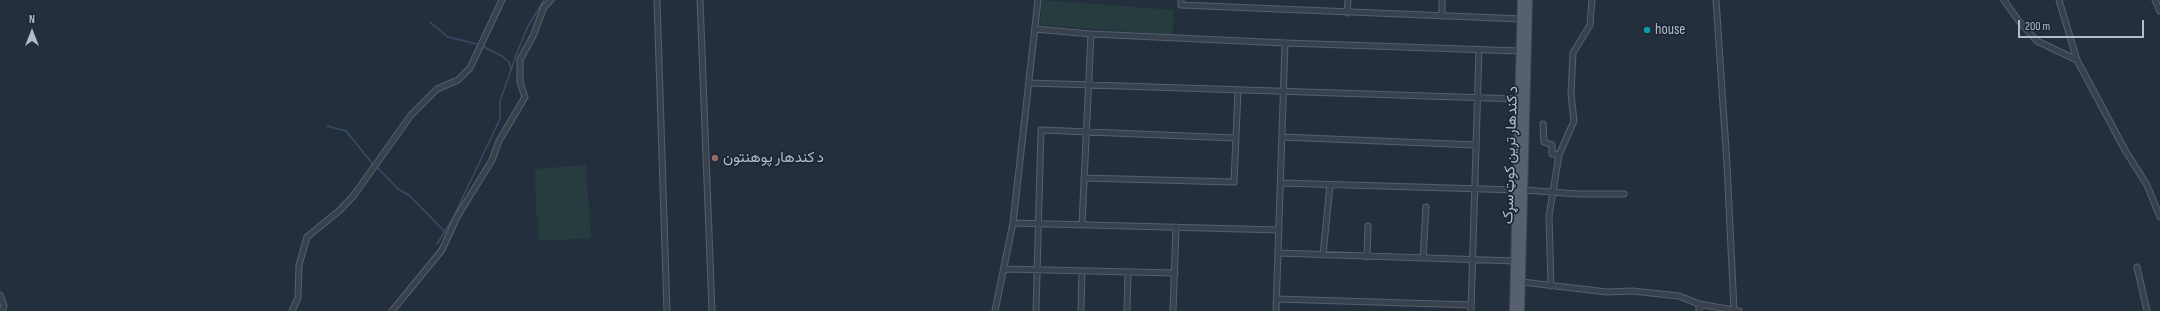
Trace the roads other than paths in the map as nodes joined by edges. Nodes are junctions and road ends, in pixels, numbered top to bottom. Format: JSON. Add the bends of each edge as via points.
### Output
{"nodes":[{"id":1,"x":502,"y":0,"type":"edge"},
{"id":2,"x":551,"y":0,"type":"edge"},
{"id":3,"x":657,"y":0,"type":"edge"},
{"id":4,"x":700,"y":0,"type":"edge"},
{"id":5,"x":1038,"y":0,"type":"edge"},
{"id":6,"x":1181,"y":0,"type":"edge"},
{"id":7,"x":1348,"y":0,"type":"edge"},
{"id":8,"x":1442,"y":0,"type":"edge"},
{"id":9,"x":1522,"y":0,"type":"edge"},
{"id":10,"x":1528,"y":0,"type":"edge"},
{"id":11,"x":1592,"y":0,"type":"edge"},
{"id":12,"x":1716,"y":0,"type":"edge"},
{"id":13,"x":2004,"y":0,"type":"edge"},
{"id":14,"x":2059,"y":0,"type":"edge"},
{"id":15,"x":2155,"y":0,"type":"edge"},
{"id":16,"x":2160,"y":11,"type":"edge"},
{"id":17,"x":1347,"y":13,"type":"junction"},
{"id":18,"x":1442,"y":16,"type":"junction"},
{"id":19,"x":1522,"y":19,"type":"junction"},
{"id":20,"x":1035,"y":29,"type":"junction"},
{"id":21,"x":1091,"y":34,"type":"junction"},
{"id":22,"x":1524,"y":40,"type":"junction"},
{"id":23,"x":1285,"y":43,"type":"junction"},
{"id":24,"x":1479,"y":49,"type":"junction"},
{"id":25,"x":1520,"y":51,"type":"junction"},
{"id":26,"x":2077,"y":60,"type":"junction"},
{"id":27,"x":1030,"y":83,"type":"junction"},
{"id":28,"x":1087,"y":86,"type":"junction"},
{"id":29,"x":1238,"y":91,"type":"junction"},
{"id":30,"x":1283,"y":92,"type":"junction"},
{"id":31,"x":1478,"y":99,"type":"junction"},
{"id":32,"x":1520,"y":99,"type":"junction"},
{"id":33,"x":1543,"y":124,"type":"dead end"},
{"id":34,"x":1086,"y":132,"type":"junction"},
{"id":35,"x":1282,"y":137,"type":"junction"},
{"id":36,"x":1235,"y":138,"type":"junction"},
{"id":37,"x":1476,"y":145,"type":"junction"},
{"id":38,"x":1559,"y":155,"type":"junction"},
{"id":39,"x":1084,"y":178,"type":"junction"},
{"id":40,"x":1281,"y":183,"type":"junction"},
{"id":41,"x":1330,"y":185,"type":"junction"},
{"id":42,"x":1475,"y":189,"type":"junction"},
{"id":43,"x":1520,"y":190,"type":"junction"},
{"id":44,"x":1554,"y":192,"type":"junction"},
{"id":45,"x":1624,"y":194,"type":"dead end"},
{"id":46,"x":1426,"y":207,"type":"dead end"},
{"id":47,"x":2160,"y":216,"type":"edge"},
{"id":48,"x":1013,"y":223,"type":"junction"},
{"id":49,"x":1038,"y":223,"type":"junction"},
{"id":50,"x":1082,"y":224,"type":"junction"},
{"id":51,"x":1368,"y":226,"type":"dead end"},
{"id":52,"x":1176,"y":227,"type":"junction"},
{"id":53,"x":1279,"y":230,"type":"junction"},
{"id":54,"x":1278,"y":253,"type":"junction"},
{"id":55,"x":1323,"y":255,"type":"junction"},
{"id":56,"x":1367,"y":257,"type":"junction"},
{"id":57,"x":1423,"y":258,"type":"junction"},
{"id":58,"x":1473,"y":260,"type":"junction"},
{"id":59,"x":1516,"y":261,"type":"junction"},
{"id":60,"x":2137,"y":267,"type":"dead end"},
{"id":61,"x":1004,"y":269,"type":"junction"},
{"id":62,"x":1037,"y":270,"type":"junction"},
{"id":63,"x":1082,"y":271,"type":"junction"},
{"id":64,"x":1128,"y":272,"type":"junction"},
{"id":65,"x":1174,"y":273,"type":"junction"},
{"id":66,"x":1522,"y":282,"type":"junction"},
{"id":67,"x":1551,"y":286,"type":"junction"},
{"id":68,"x":0,"y":295,"type":"edge"},
{"id":69,"x":1277,"y":299,"type":"junction"},
{"id":70,"x":1699,"y":304,"type":"junction"},
{"id":71,"x":1471,"y":305,"type":"junction"},
{"id":72,"x":1736,"y":310,"type":"edge"},
{"id":73,"x":2,"y":311,"type":"edge"},
{"id":74,"x":292,"y":311,"type":"edge"},
{"id":75,"x":392,"y":311,"type":"edge"},
{"id":76,"x":667,"y":311,"type":"edge"},
{"id":77,"x":712,"y":311,"type":"edge"},
{"id":78,"x":995,"y":311,"type":"edge"},
{"id":79,"x":1036,"y":311,"type":"edge"},
{"id":80,"x":1081,"y":311,"type":"edge"},
{"id":81,"x":1127,"y":311,"type":"edge"},
{"id":82,"x":1173,"y":311,"type":"edge"},
{"id":83,"x":1276,"y":311,"type":"edge"},
{"id":84,"x":1471,"y":311,"type":"edge"},
{"id":85,"x":1514,"y":311,"type":"edge"},
{"id":86,"x":1520,"y":311,"type":"edge"},
{"id":87,"x":1699,"y":311,"type":"edge"},
{"id":88,"x":2147,"y":311,"type":"edge"}],
"edges":[{"from":1,"to":74,"type":"street","via":[[470,68],[458,80],[437,89],[419,106],[354,195],[308,237],[298,265],[298,298]]},
{"from":2,"to":75,"type":"street","via":[[544,7],[520,60],[520,82],[525,97],[499,142],[492,160],[457,217],[442,250]]},
{"from":3,"to":76,"type":"street"},
{"from":4,"to":77,"type":"street"},
{"from":5,"to":20,"type":"street"},
{"from":6,"to":17,"type":"street","via":[[1181,5]]},
{"from":7,"to":17,"type":"street"},
{"from":8,"to":18,"type":"street"},
{"from":9,"to":19,"type":"main road","name":"د کندهار ترين کوټ سړک"},
{"from":10,"to":22,"type":"main road","name":"د کندهار ترين کوټ سړک"},
{"from":11,"to":38,"type":"street","via":[[1590,25],[1573,53],[1571,94],[1574,121]]},
{"from":12,"to":72,"type":"street"},
{"from":13,"to":26,"type":"street","via":[[2036,41]]},
{"from":14,"to":26,"type":"street"},
{"from":15,"to":16,"type":"street"},
{"from":17,"to":18,"type":"street"},
{"from":18,"to":19,"type":"street"},
{"from":19,"to":22,"type":"main road","name":"د کندهار ترين کوټ سړک"},
{"from":20,"to":21,"type":"street"},
{"from":20,"to":27,"type":"street"},
{"from":21,"to":23,"type":"street"},
{"from":21,"to":28,"type":"street"},
{"from":22,"to":25,"type":"main road","name":"د کندهار ترين کوټ سړک"},
{"from":22,"to":43,"type":"main road","name":"د کندهار ترين کوټ سړک"},
{"from":23,"to":24,"type":"street"},
{"from":23,"to":30,"type":"street"},
{"from":24,"to":25,"type":"street"},
{"from":24,"to":31,"type":"street"},
{"from":25,"to":32,"type":"main road","name":"د کندهار ترين کوټ سړک"},
{"from":26,"to":47,"type":"street","via":[[2125,150],[2147,185]]},
{"from":27,"to":28,"type":"street"},
{"from":27,"to":48,"type":"street"},
{"from":28,"to":29,"type":"street"},
{"from":28,"to":34,"type":"street"},
{"from":29,"to":30,"type":"street"},
{"from":29,"to":36,"type":"street"},
{"from":30,"to":31,"type":"street"},
{"from":30,"to":35,"type":"street"},
{"from":31,"to":32,"type":"street"},
{"from":31,"to":37,"type":"street"},
{"from":32,"to":43,"type":"main road","name":"د کندهار ترين کوټ سړک"},
{"from":33,"to":38,"type":"street","via":[[1544,142],[1552,145],[1552,154]]},
{"from":34,"to":36,"type":"street"},
{"from":34,"to":39,"type":"street"},
{"from":34,"to":49,"type":"street","via":[[1041,130]]},
{"from":35,"to":37,"type":"street"},
{"from":35,"to":40,"type":"street"},
{"from":36,"to":39,"type":"street","via":[[1234,182]]},
{"from":37,"to":42,"type":"street"},
{"from":38,"to":44,"type":"street"},
{"from":39,"to":50,"type":"street"},
{"from":40,"to":41,"type":"street"},
{"from":40,"to":53,"type":"street"},
{"from":41,"to":42,"type":"street"},
{"from":41,"to":55,"type":"street"},
{"from":42,"to":43,"type":"street"},
{"from":42,"to":58,"type":"street"},
{"from":43,"to":44,"type":"street"},
{"from":43,"to":59,"type":"main road","name":"د کندهار ترين کوټ سړک"},
{"from":43,"to":66,"type":"main road","name":"د کندهار ترين کوټ سړک"},
{"from":44,"to":45,"type":"street"},
{"from":44,"to":67,"type":"street","via":[[1549,216]]},
{"from":46,"to":57,"type":"street"},
{"from":48,"to":49,"type":"street"},
{"from":48,"to":61,"type":"street"},
{"from":49,"to":50,"type":"street"},
{"from":49,"to":62,"type":"street"},
{"from":50,"to":52,"type":"street"},
{"from":51,"to":56,"type":"street"},
{"from":52,"to":53,"type":"street"},
{"from":52,"to":65,"type":"street"},
{"from":53,"to":54,"type":"street"},
{"from":54,"to":55,"type":"street"},
{"from":54,"to":69,"type":"street"},
{"from":55,"to":56,"type":"street"},
{"from":56,"to":57,"type":"street"},
{"from":57,"to":58,"type":"street"},
{"from":58,"to":59,"type":"street"},
{"from":58,"to":71,"type":"street"},
{"from":59,"to":85,"type":"main road","name":"د کندهار ترين کوټ سړک"},
{"from":60,"to":88,"type":"street"},
{"from":61,"to":62,"type":"street"},
{"from":61,"to":78,"type":"street"},
{"from":62,"to":63,"type":"street"},
{"from":62,"to":79,"type":"street"},
{"from":63,"to":64,"type":"street"},
{"from":63,"to":80,"type":"street"},
{"from":64,"to":65,"type":"street"},
{"from":64,"to":81,"type":"street"},
{"from":65,"to":82,"type":"street"},
{"from":66,"to":67,"type":"street"},
{"from":66,"to":86,"type":"main road","name":"د کندهار ترين کوټ سړک"},
{"from":67,"to":70,"type":"street","via":[[1679,296]]},
{"from":68,"to":73,"type":"street","via":[[4,306]]},
{"from":69,"to":71,"type":"street"},
{"from":69,"to":83,"type":"street"},
{"from":70,"to":72,"type":"street"},
{"from":70,"to":87,"type":"street"},
{"from":71,"to":84,"type":"street"}]}
